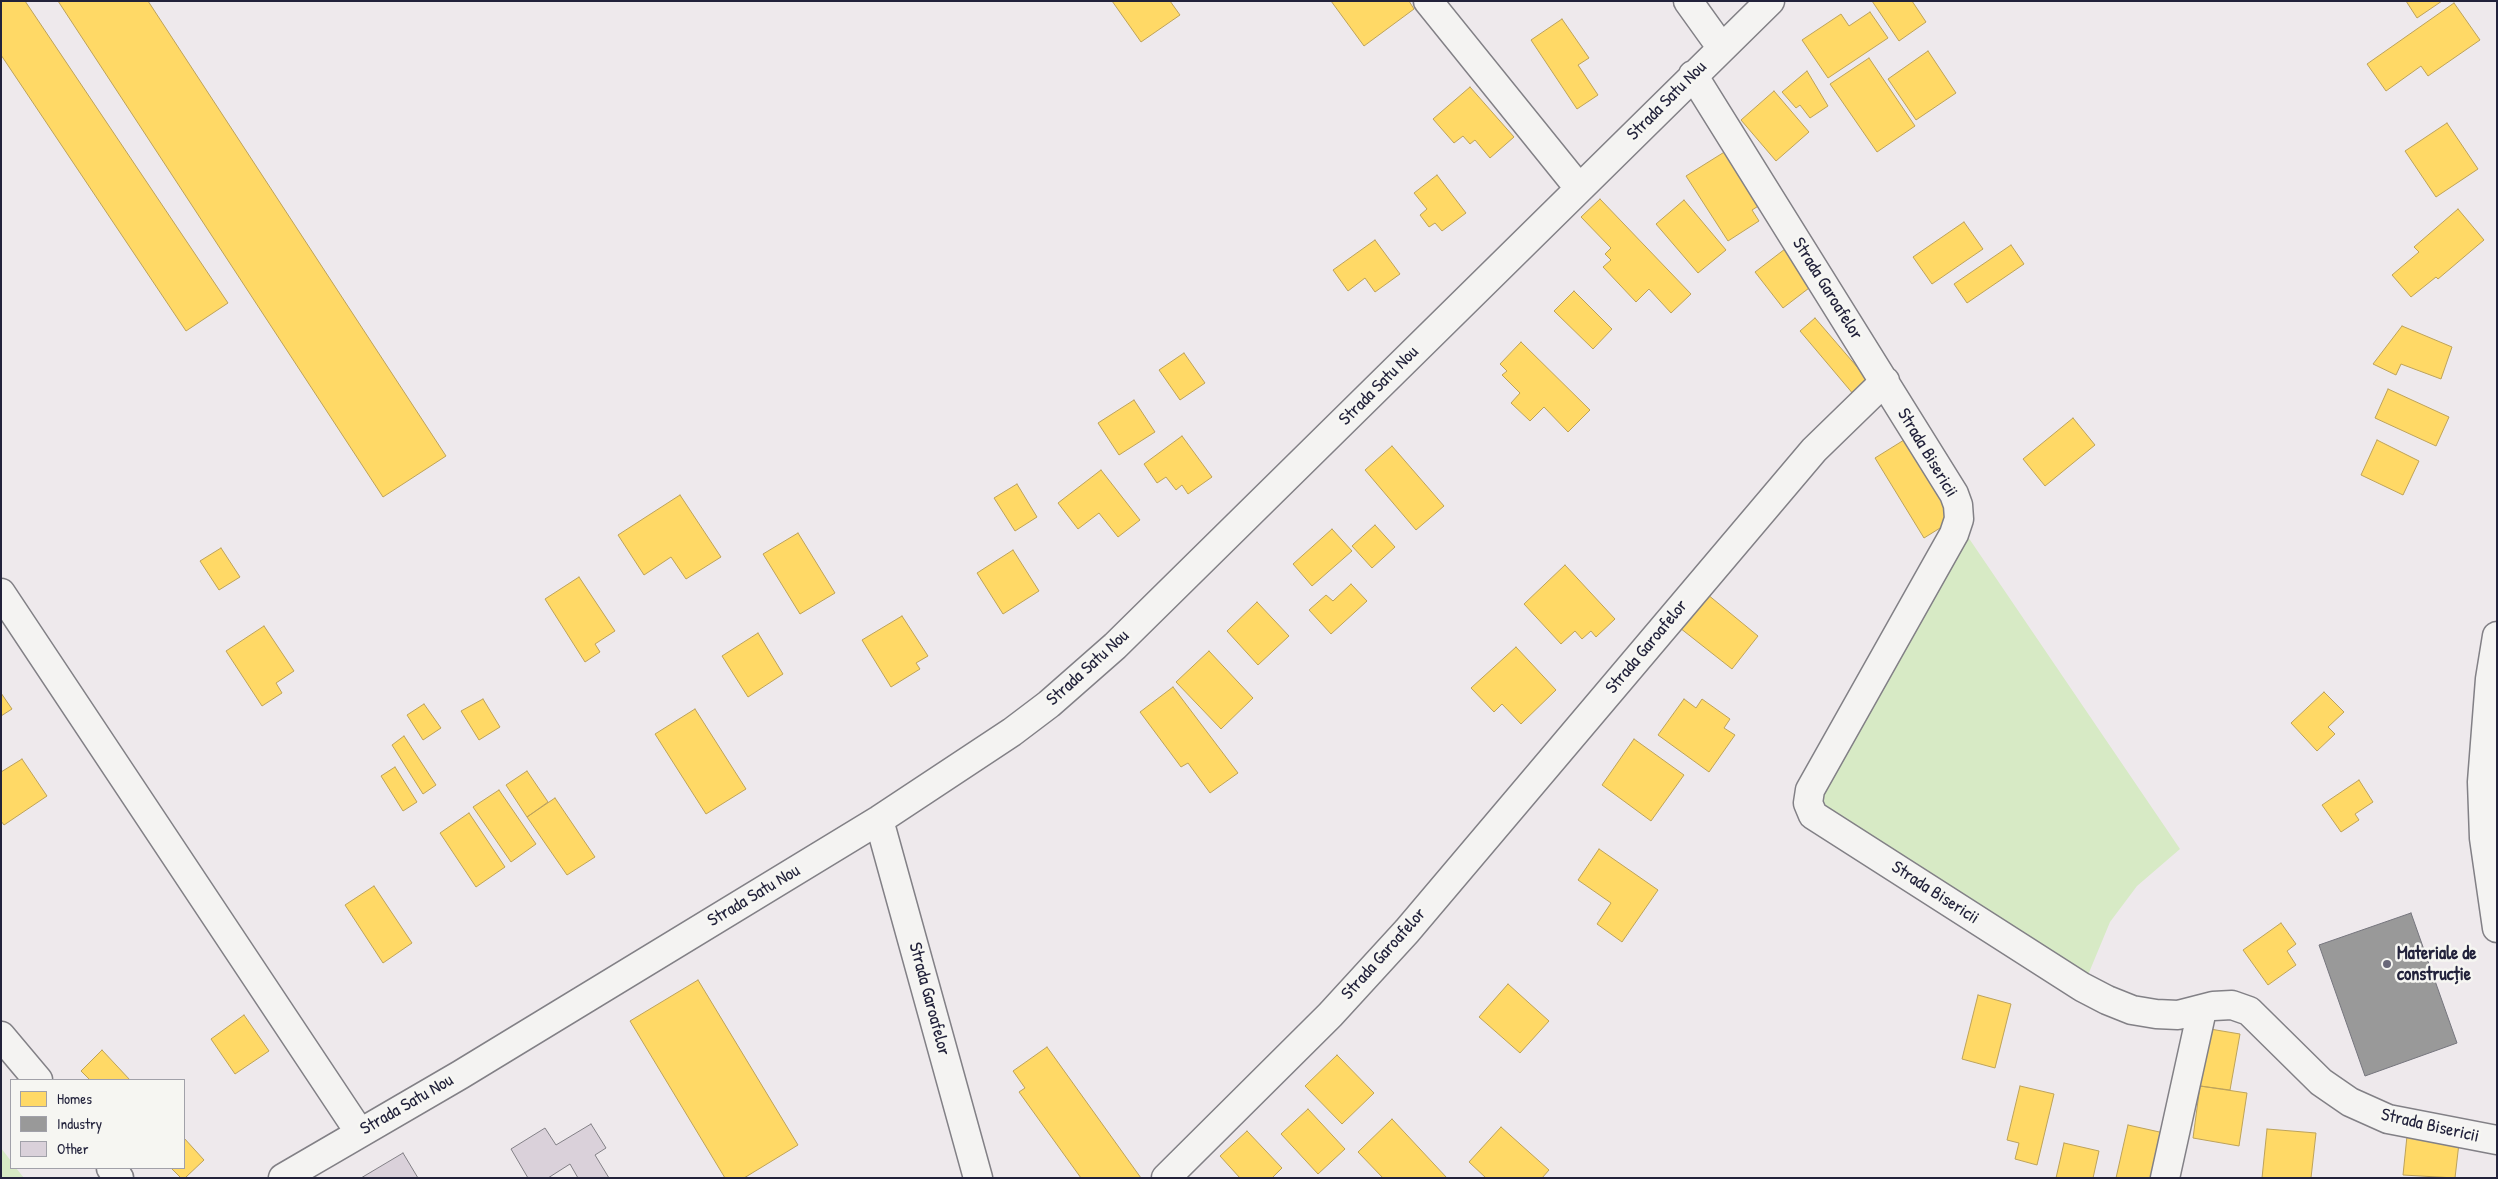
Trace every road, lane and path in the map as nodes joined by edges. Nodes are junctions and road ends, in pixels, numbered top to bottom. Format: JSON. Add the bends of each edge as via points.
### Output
{"nodes":[{"id":1,"x":1428,"y":1,"type":"edge"},
{"id":2,"x":1688,"y":1,"type":"edge"},
{"id":3,"x":1770,"y":1,"type":"edge"},
{"id":4,"x":1722,"y":48,"type":"junction"},
{"id":5,"x":1694,"y":75,"type":"junction"},
{"id":6,"x":1579,"y":188,"type":"junction"},
{"id":7,"x":1885,"y":381,"type":"junction"},
{"id":8,"x":1,"y":593,"type":"edge"},
{"id":9,"x":2497,"y":636,"type":"edge"},
{"id":10,"x":879,"y":820,"type":"junction"},
{"id":11,"x":2497,"y":928,"type":"edge"},
{"id":12,"x":2202,"y":1010,"type":"junction"},
{"id":13,"x":1,"y":1036,"type":"edge"},
{"id":14,"x":37,"y":1079,"type":"edge"},
{"id":15,"x":360,"y":1133,"type":"junction"},
{"id":16,"x":2497,"y":1140,"type":"edge"},
{"id":17,"x":283,"y":1178,"type":"edge"},
{"id":18,"x":978,"y":1178,"type":"edge"},
{"id":19,"x":1166,"y":1178,"type":"edge"},
{"id":20,"x":2165,"y":1178,"type":"edge"}],
"edges":[{"from":1,"to":6,"type":"main road"},
{"from":2,"to":4,"type":"main road"},
{"from":3,"to":4,"type":"main road","name":"Strada Satu Nou"},
{"from":4,"to":5,"type":"main road","name":"Strada Satu Nou"},
{"from":5,"to":6,"type":"main road","name":"Strada Satu Nou"},
{"from":5,"to":7,"type":"main road","name":"Strada Garoafelor"},
{"from":6,"to":10,"type":"main road","name":"Strada Satu Nou","via":[[1109,652],[1012,732]]},
{"from":7,"to":12,"type":"main road","name":"Strada Bisericii","via":[[1954,494],[1959,519],[1954,534],[1810,790],[1808,803],[1814,815],[2082,987],[2132,1010],[2178,1014]]},
{"from":7,"to":19,"type":"main road","name":"Strada Garoafelor","via":[[1814,450],[1400,938],[1330,1015]]},
{"from":8,"to":15,"type":"main road"},
{"from":9,"to":11,"type":"main road","via":[[2488,696],[2482,782],[2484,838]]},
{"from":10,"to":15,"type":"main road","name":"Strada Satu Nou"},
{"from":10,"to":18,"type":"main road","name":"Strada Garoafelor"},
{"from":12,"to":16,"type":"main road","name":"Strada Bisericii","via":[[2232,1005],[2249,1011],[2321,1082],[2350,1102],[2388,1119]]},
{"from":12,"to":20,"type":"main road"},
{"from":13,"to":14,"type":"main road"},
{"from":15,"to":17,"type":"main road","name":"Strada Satu Nou"}]}
